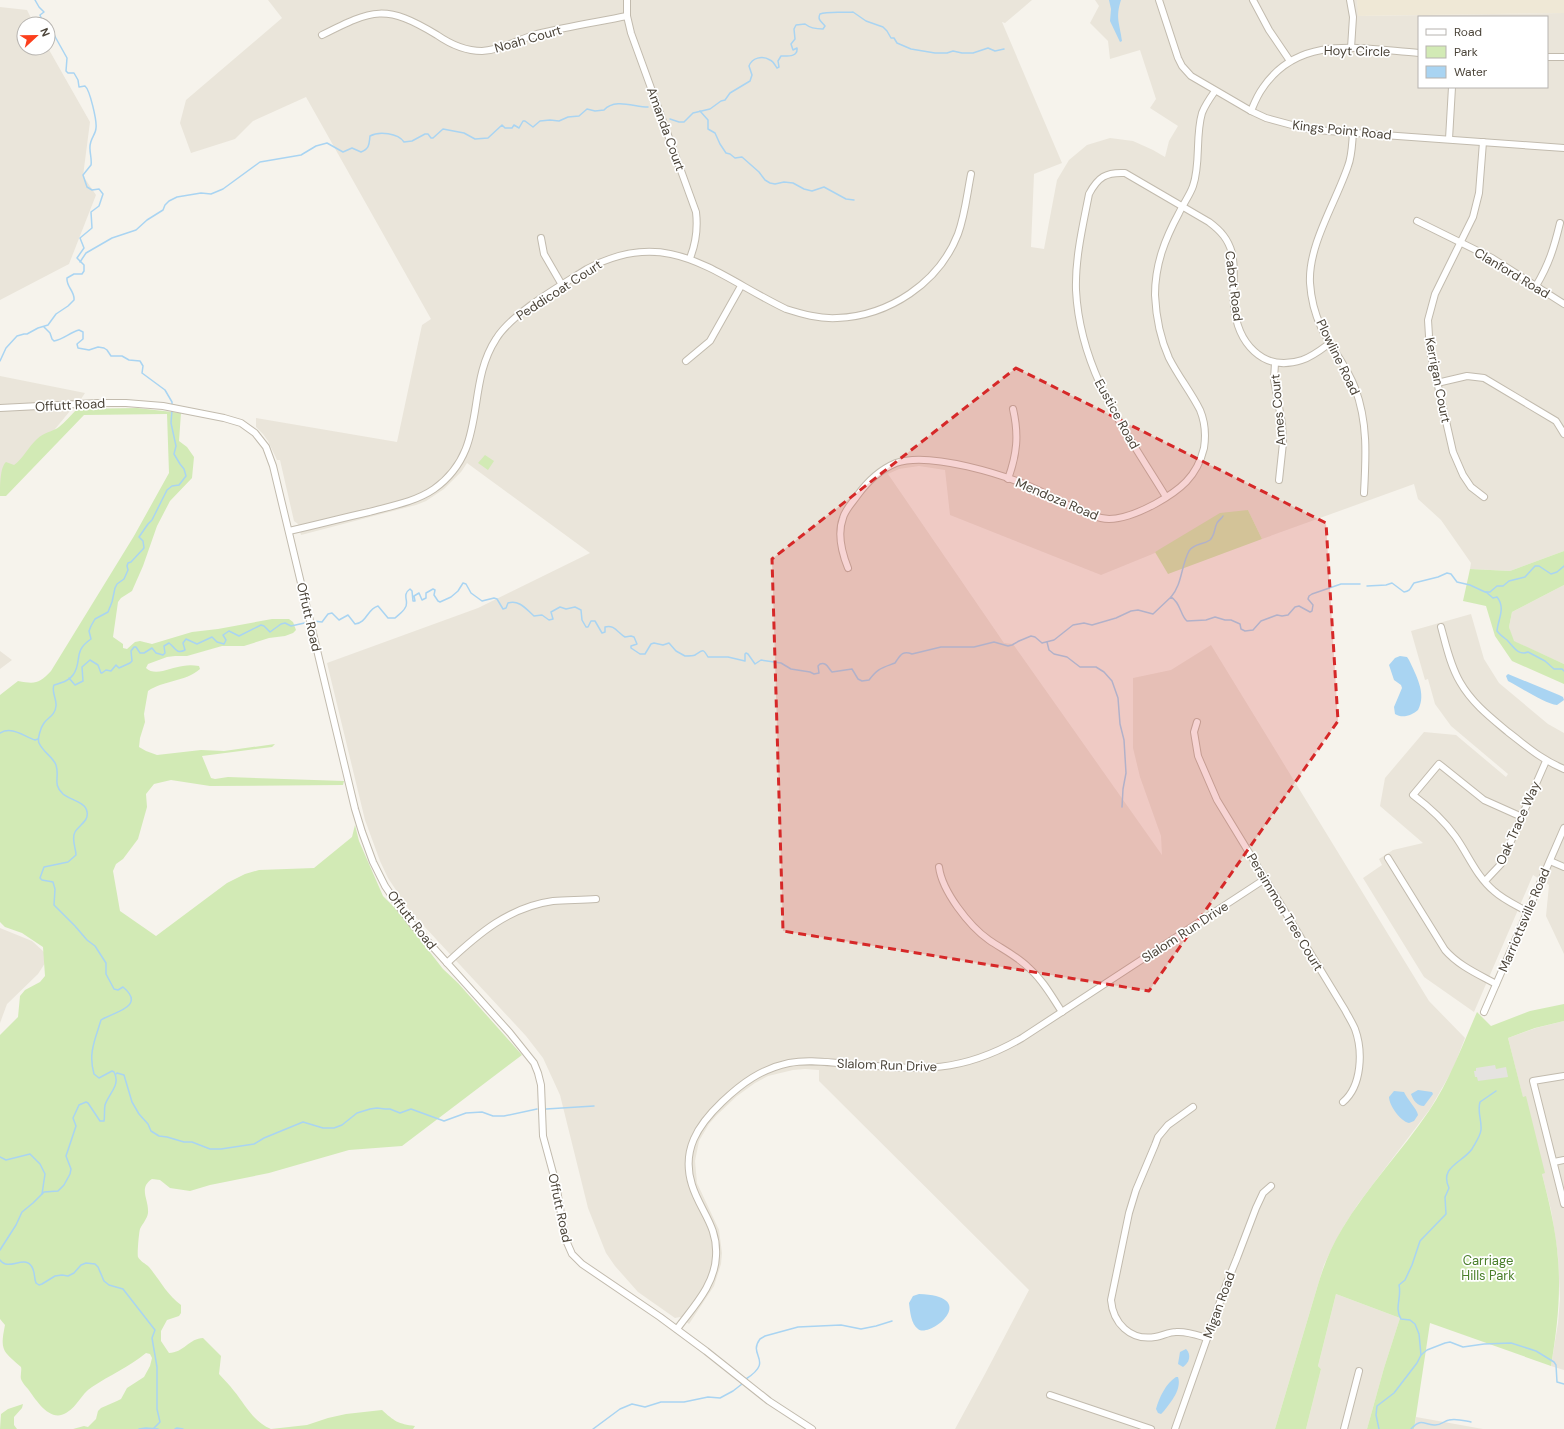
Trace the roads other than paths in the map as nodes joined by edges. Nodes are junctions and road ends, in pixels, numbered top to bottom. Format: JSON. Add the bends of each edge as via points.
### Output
{"nodes":[{"id":1,"x":627,"y":0,"type":"edge"},
{"id":2,"x":1159,"y":0,"type":"edge"},
{"id":3,"x":1253,"y":0,"type":"edge"},
{"id":4,"x":1350,"y":0,"type":"edge"},
{"id":5,"x":627,"y":16,"type":"junction"},
{"id":6,"x":322,"y":35,"type":"dead end"},
{"id":7,"x":1351,"y":48,"type":"junction"},
{"id":8,"x":1418,"y":53,"type":"edge"},
{"id":9,"x":1548,"y":57,"type":"edge"},
{"id":10,"x":1564,"y":57,"type":"edge"},
{"id":11,"x":1290,"y":61,"type":"junction"},
{"id":12,"x":1452,"y":88,"type":"edge"},
{"id":13,"x":1214,"y":91,"type":"junction"},
{"id":14,"x":1251,"y":111,"type":"junction"},
{"id":15,"x":1353,"y":133,"type":"junction"},
{"id":16,"x":1449,"y":139,"type":"junction"},
{"id":17,"x":1483,"y":142,"type":"junction"},
{"id":18,"x":1564,"y":148,"type":"edge"},
{"id":19,"x":971,"y":174,"type":"dead end"},
{"id":20,"x":1182,"y":206,"type":"junction"},
{"id":21,"x":1417,"y":221,"type":"dead end"},
{"id":22,"x":1560,"y":223,"type":"dead end"},
{"id":23,"x":1082,"y":231,"type":"joint"},
{"id":24,"x":541,"y":238,"type":"dead end"},
{"id":25,"x":1459,"y":242,"type":"junction"},
{"id":26,"x":690,"y":258,"type":"junction"},
{"id":27,"x":562,"y":285,"type":"junction"},
{"id":28,"x":741,"y":286,"type":"junction"},
{"id":29,"x":1536,"y":286,"type":"junction"},
{"id":30,"x":1564,"y":304,"type":"edge"},
{"id":31,"x":1330,"y":343,"type":"junction"},
{"id":32,"x":686,"y":361,"type":"dead end"},
{"id":33,"x":1275,"y":363,"type":"junction"},
{"id":34,"x":1437,"y":383,"type":"junction"},
{"id":35,"x":0,"y":408,"type":"edge"},
{"id":36,"x":1013,"y":409,"type":"dead end"},
{"id":37,"x":1564,"y":434,"type":"edge"},
{"id":38,"x":1008,"y":479,"type":"junction"},
{"id":39,"x":1280,"y":480,"type":"dead end"},
{"id":40,"x":1364,"y":493,"type":"dead end"},
{"id":41,"x":1166,"y":497,"type":"junction"},
{"id":42,"x":1484,"y":497,"type":"dead end"},
{"id":43,"x":289,"y":531,"type":"junction"},
{"id":44,"x":848,"y":568,"type":"dead end"},
{"id":45,"x":1441,"y":627,"type":"dead end"},
{"id":46,"x":1197,"y":722,"type":"dead end"},
{"id":47,"x":1546,"y":761,"type":"junction"},
{"id":48,"x":1564,"y":768,"type":"edge"},
{"id":49,"x":1522,"y":817,"type":"junction"},
{"id":50,"x":1564,"y":828,"type":"edge"},
{"id":51,"x":1388,"y":858,"type":"dead end"},
{"id":52,"x":1550,"y":861,"type":"junction"},
{"id":53,"x":939,"y":867,"type":"dead end"},
{"id":54,"x":1564,"y":867,"type":"edge"},
{"id":55,"x":1265,"y":879,"type":"junction"},
{"id":56,"x":1485,"y":882,"type":"junction"},
{"id":57,"x":596,"y":899,"type":"dead end"},
{"id":58,"x":1528,"y":912,"type":"junction"},
{"id":59,"x":447,"y":963,"type":"junction"},
{"id":60,"x":1496,"y":984,"type":"junction"},
{"id":61,"x":1062,"y":1012,"type":"junction"},
{"id":62,"x":1484,"y":1012,"type":"dead end"},
{"id":63,"x":1564,"y":1076,"type":"edge"},
{"id":64,"x":1343,"y":1102,"type":"dead end"},
{"id":65,"x":1193,"y":1107,"type":"dead end"},
{"id":66,"x":1564,"y":1160,"type":"edge"},
{"id":67,"x":1554,"y":1162,"type":"junction"},
{"id":68,"x":1271,"y":1186,"type":"dead end"},
{"id":69,"x":1564,"y":1204,"type":"edge"},
{"id":70,"x":677,"y":1329,"type":"junction"},
{"id":71,"x":1207,"y":1338,"type":"junction"},
{"id":72,"x":1359,"y":1371,"type":"dead end"},
{"id":73,"x":1050,"y":1395,"type":"dead end"},
{"id":74,"x":812,"y":1429,"type":"edge"},
{"id":75,"x":1151,"y":1429,"type":"edge"},
{"id":76,"x":1175,"y":1429,"type":"edge"},
{"id":77,"x":1344,"y":1429,"type":"edge"}],
"edges":[{"from":1,"to":5,"type":"street","name":"Amanda Court"},
{"from":2,"to":13,"type":"street","name":"Kings Point Road","via":[[1182,66],[1191,76]]},
{"from":3,"to":11,"type":"street"},
{"from":4,"to":7,"type":"street","via":[[1353,17]]},
{"from":5,"to":6,"type":"street","name":"Noah Court","via":[[536,35],[497,49],[483,51],[455,45],[416,22],[387,14],[374,13],[356,18]]},
{"from":5,"to":26,"type":"street","name":"Amanda Court","via":[[696,212],[697,235]]},
{"from":7,"to":8,"type":"street","name":"Hoyt Circle"},
{"from":7,"to":11,"type":"street","name":"Hoyt Circle","via":[[1315,50]]},
{"from":9,"to":10,"type":"street"},
{"from":11,"to":14,"type":"street","name":"Hoyt Circle","via":[[1266,82]]},
{"from":12,"to":16,"type":"street"},
{"from":13,"to":14,"type":"street","name":"Kings Point Road"},
{"from":13,"to":20,"type":"street","name":"Mendoza Road","via":[[1202,115],[1193,187]]},
{"from":14,"to":15,"type":"street","name":"Kings Point Road","via":[[1303,128]]},
{"from":15,"to":16,"type":"street","name":"Kings Point Road"},
{"from":15,"to":31,"type":"street","name":"Plowline Road","via":[[1349,165],[1315,246],[1311,264],[1312,297],[1321,327]]},
{"from":16,"to":17,"type":"street","name":"Kings Point Road"},
{"from":17,"to":18,"type":"street","name":"Kings Point Road"},
{"from":17,"to":25,"type":"street","name":"Kerrigan Court","via":[[1476,205],[1473,217]]},
{"from":19,"to":28,"type":"street","name":"Peddicoat Court","via":[[958,234],[943,261],[911,293],[884,308],[852,317],[819,317],[786,309]]},
{"from":20,"to":23,"type":"street","name":"Cabot Road","via":[[1125,173],[1113,173],[1098,181],[1089,194]]},
{"from":20,"to":33,"type":"street","name":"Cabot Road","via":[[1209,222],[1225,236],[1232,254],[1234,306],[1240,330],[1258,356]]},
{"from":20,"to":41,"type":"street","name":"Mendoza Road","via":[[1160,253],[1156,273],[1156,307],[1169,356],[1199,408],[1205,430],[1205,443],[1196,470],[1181,488]]},
{"from":21,"to":25,"type":"street","name":"Clanford Road"},
{"from":22,"to":29,"type":"street","via":[[1548,266]]},
{"from":23,"to":41,"type":"street","name":"Eustice Road","via":[[1076,289],[1079,320],[1090,361],[1104,395]]},
{"from":24,"to":27,"type":"street","via":[[544,254]]},
{"from":25,"to":29,"type":"street","name":"Clanford Road","via":[[1492,258]]},
{"from":25,"to":34,"type":"street","name":"Kerrigan Court","via":[[1435,294],[1428,320]]},
{"from":26,"to":27,"type":"street","name":"Peddicoat Court","via":[[651,252],[624,254],[598,263]]},
{"from":26,"to":28,"type":"street","name":"Peddicoat Court"},
{"from":27,"to":43,"type":"street","name":"Peddicoat Court","via":[[514,318],[495,340],[483,368],[468,444],[457,466],[441,483],[407,502]]},
{"from":28,"to":32,"type":"street","via":[[710,341]]},
{"from":29,"to":30,"type":"street","name":"Clanford Road"},
{"from":31,"to":33,"type":"street","name":"Cabot Road","via":[[1304,360]]},
{"from":31,"to":40,"type":"street","name":"Plowline Road","via":[[1356,388],[1364,418]]},
{"from":33,"to":39,"type":"street","name":"Ames Court","via":[[1274,380],[1283,443]]},
{"from":34,"to":37,"type":"street","via":[[1467,376],[1484,378],[1552,418]]},
{"from":34,"to":42,"type":"street","name":"Kerrigan Court","via":[[1458,463],[1471,487]]},
{"from":35,"to":43,"type":"street","name":"Offutt Road","via":[[112,402],[147,404],[236,421],[251,429],[266,447]]},
{"from":36,"to":38,"type":"street","via":[[1017,432],[1016,446]]},
{"from":38,"to":41,"type":"street","name":"Mendoza Road","via":[[1089,514],[1108,519],[1141,510]]},
{"from":38,"to":44,"type":"street","name":"Mendoza Road","via":[[980,470],[919,459],[889,466],[872,477],[842,518],[842,553]]},
{"from":43,"to":59,"type":"street","name":"Offutt Road","via":[[355,809],[367,846],[382,879],[400,908]]},
{"from":45,"to":47,"type":"street","via":[[1456,674],[1472,700]]},
{"from":46,"to":55,"type":"street","name":"Persimmon Tree Court","via":[[1195,742],[1210,787]]},
{"from":47,"to":48,"type":"street"},
{"from":47,"to":49,"type":"street","name":"Oak Trace Way"},
{"from":49,"to":56,"type":"street","name":"Oak Trace Way","via":[[1501,864]]},
{"from":49,"to":56,"type":"street","via":[[1484,800],[1439,764],[1413,795],[1447,825]]},
{"from":50,"to":52,"type":"street","name":"Marriottsville Road"},
{"from":51,"to":60,"type":"street","via":[[1451,957]]},
{"from":52,"to":54,"type":"street"},
{"from":52,"to":58,"type":"street","name":"Marriottsville Road"},
{"from":53,"to":61,"type":"street","via":[[942,880],[980,933],[1030,969]]},
{"from":55,"to":61,"type":"street","name":"Slalom Run Drive"},
{"from":55,"to":64,"type":"street","name":"Persimmon Tree Court","via":[[1355,1030],[1358,1068],[1353,1091]]},
{"from":56,"to":58,"type":"street","via":[[1506,900]]},
{"from":57,"to":59,"type":"street","via":[[553,902],[516,912],[485,929]]},
{"from":58,"to":60,"type":"street","name":"Marriottsville Road"},
{"from":59,"to":70,"type":"street","name":"Offutt Road","via":[[523,1048],[536,1068],[541,1085],[543,1136],[556,1184],[569,1250],[582,1264]]},
{"from":60,"to":62,"type":"street","name":"Marriottsville Road"},
{"from":61,"to":70,"type":"street","name":"Slalom Run Drive","via":[[1005,1048],[960,1064],[917,1069],[798,1062],[766,1070],[737,1088],[705,1119],[690,1149],[690,1178],[694,1192],[713,1228],[716,1257],[714,1272],[708,1285]]},
{"from":63,"to":67,"type":"street","via":[[1533,1081]]},
{"from":65,"to":71,"type":"street","via":[[1168,1125],[1154,1145],[1129,1213],[1111,1300],[1112,1312],[1119,1324],[1124,1330],[1136,1336],[1148,1338],[1183,1332]]},
{"from":66,"to":67,"type":"street"},
{"from":67,"to":69,"type":"street"},
{"from":68,"to":71,"type":"street","name":"Migan Road","via":[[1259,1199]]},
{"from":70,"to":74,"type":"street","name":"Offutt Road","via":[[769,1401]]},
{"from":71,"to":76,"type":"street","name":"Migan Road"},
{"from":72,"to":77,"type":"street"},
{"from":73,"to":75,"type":"street"}]}
